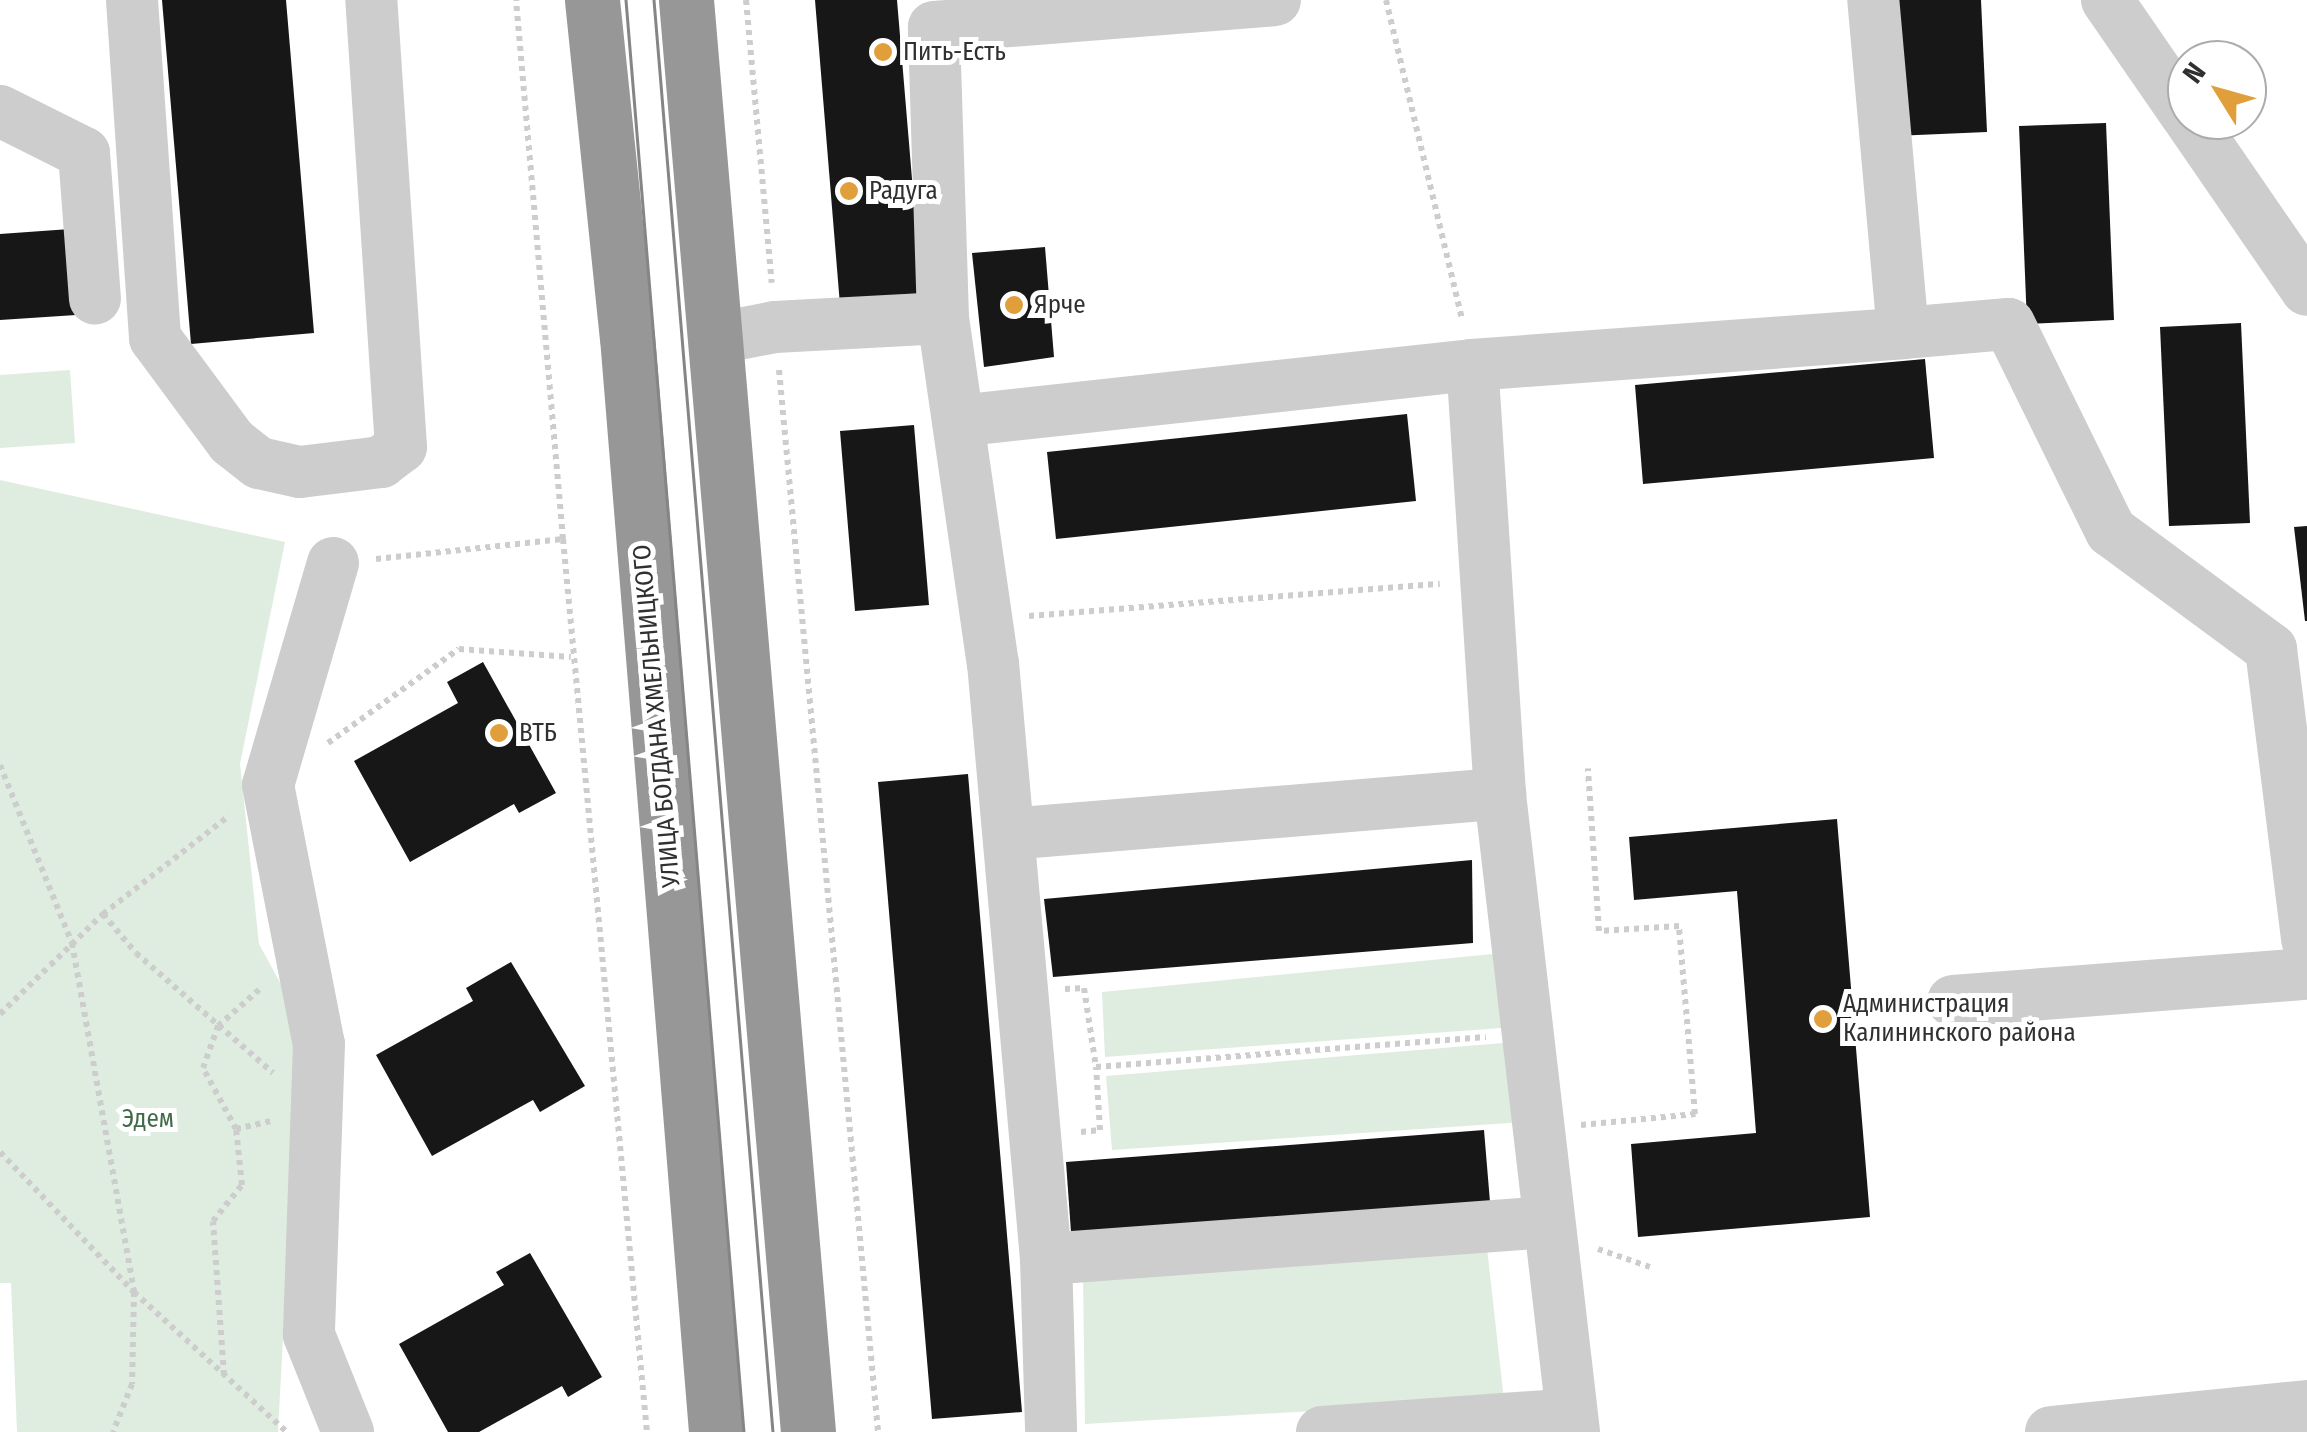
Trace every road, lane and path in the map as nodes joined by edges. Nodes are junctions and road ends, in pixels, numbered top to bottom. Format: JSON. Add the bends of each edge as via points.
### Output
{"nodes":[{"id":1,"x":132,"y":0,"type":"edge"},
{"id":2,"x":371,"y":0,"type":"edge"},
{"id":3,"x":516,"y":0,"type":"edge"},
{"id":4,"x":592,"y":0,"type":"edge"},
{"id":5,"x":686,"y":0,"type":"edge"},
{"id":6,"x":746,"y":0,"type":"edge"},
{"id":7,"x":1274,"y":0,"type":"edge"},
{"id":8,"x":1386,"y":0,"type":"edge"},
{"id":9,"x":1873,"y":0,"type":"edge"},
{"id":10,"x":2108,"y":0,"type":"edge"},
{"id":11,"x":2167,"y":87,"type":"edge"},
{"id":12,"x":0,"y":111,"type":"edge"},
{"id":13,"x":2203,"y":140,"type":"edge"},
{"id":14,"x":87,"y":281,"type":"dead end"},
{"id":15,"x":2307,"y":290,"type":"edge"},
{"id":16,"x":943,"y":318,"type":"junction"},
{"id":17,"x":776,"y":327,"type":"junction"},
{"id":18,"x":1904,"y":333,"type":"junction"},
{"id":19,"x":718,"y":338,"type":"junction"},
{"id":20,"x":1472,"y":365,"type":"junction"},
{"id":21,"x":958,"y":420,"type":"junction"},
{"id":22,"x":563,"y":538,"type":"junction"},
{"id":23,"x":333,"y":563,"type":"joint"},
{"id":24,"x":1486,"y":580,"type":"junction"},
{"id":25,"x":988,"y":620,"type":"junction"},
{"id":26,"x":0,"y":765,"type":"edge"},
{"id":27,"x":1588,"y":768,"type":"dead end"},
{"id":28,"x":1500,"y":794,"type":"junction"},
{"id":29,"x":1009,"y":834,"type":"junction"},
{"id":30,"x":102,"y":914,"type":"dead end"},
{"id":31,"x":2307,"y":940,"type":"edge"},
{"id":32,"x":2307,"y":974,"type":"edge"},
{"id":33,"x":309,"y":997,"type":"junction"},
{"id":34,"x":1953,"y":1001,"type":"dead end"},
{"id":35,"x":218,"y":1026,"type":"junction"},
{"id":36,"x":1526,"y":1034,"type":"junction"},
{"id":37,"x":316,"y":1110,"type":"junction"},
{"id":38,"x":236,"y":1129,"type":"junction"},
{"id":39,"x":1036,"y":1138,"type":"junction"},
{"id":40,"x":1582,"y":1143,"type":"dead end"},
{"id":41,"x":0,"y":1152,"type":"edge"},
{"id":42,"x":1571,"y":1227,"type":"junction"},
{"id":43,"x":1598,"y":1249,"type":"dead end"},
{"id":44,"x":1046,"y":1258,"type":"junction"},
{"id":45,"x":134,"y":1292,"type":"junction"},
{"id":46,"x":224,"y":1375,"type":"junction"},
{"id":47,"x":2307,"y":1406,"type":"edge"},
{"id":48,"x":1573,"y":1423,"type":"edge"},
{"id":49,"x":113,"y":1432,"type":"edge"},
{"id":50,"x":287,"y":1432,"type":"edge"},
{"id":51,"x":348,"y":1432,"type":"edge"},
{"id":52,"x":647,"y":1432,"type":"edge"},
{"id":53,"x":716,"y":1432,"type":"edge"},
{"id":54,"x":808,"y":1432,"type":"edge"},
{"id":55,"x":878,"y":1432,"type":"edge"},
{"id":56,"x":1051,"y":1432,"type":"edge"},
{"id":57,"x":1322,"y":1432,"type":"edge"},
{"id":58,"x":2051,"y":1432,"type":"edge"}],
"edges":[{"from":1,"to":2,"type":"street","via":[[155,338],[232,442],[260,463],[300,472],[381,462],[400,447]]},
{"from":3,"to":22,"type":"path"},
{"from":4,"to":53,"type":"highway","name":"УЛИЦА БОГДАНА ХМЕЛЬНИЦКОГО","via":[[628,357]]},
{"from":5,"to":19,"type":"highway"},
{"from":6,"to":17,"type":"path"},
{"from":7,"to":16,"type":"street","via":[[934,27]]},
{"from":8,"to":20,"type":"path"},
{"from":9,"to":18,"type":"street"},
{"from":10,"to":11,"type":"street"},
{"from":12,"to":14,"type":"street","via":[[84,153]]},
{"from":13,"to":15,"type":"street"},
{"from":16,"to":17,"type":"street"},
{"from":16,"to":21,"type":"street"},
{"from":17,"to":19,"type":"street"},
{"from":17,"to":55,"type":"path"},
{"from":18,"to":20,"type":"street"},
{"from":18,"to":31,"type":"street","via":[[2009,324],[2112,531],[2271,648]]},
{"from":19,"to":54,"type":"highway"},
{"from":20,"to":21,"type":"street"},
{"from":20,"to":24,"type":"street"},
{"from":21,"to":25,"type":"street"},
{"from":22,"to":23,"type":"path"},
{"from":22,"to":52,"type":"path"},
{"from":23,"to":33,"type":"street","via":[[268,785]]},
{"from":24,"to":25,"type":"path"},
{"from":24,"to":28,"type":"street"},
{"from":25,"to":29,"type":"street"},
{"from":26,"to":45,"type":"path","via":[[72,944]]},
{"from":27,"to":40,"type":"path","via":[[1599,931],[1679,926],[1695,1114],[1580,1126]]},
{"from":28,"to":29,"type":"street"},
{"from":28,"to":36,"type":"street"},
{"from":29,"to":39,"type":"street"},
{"from":30,"to":35,"type":"path"},
{"from":32,"to":34,"type":"street"},
{"from":33,"to":35,"type":"path","via":[[268,982]]},
{"from":33,"to":37,"type":"street","via":[[319,1044]]},
{"from":35,"to":37,"type":"path"},
{"from":35,"to":38,"type":"path","via":[[203,1068]]},
{"from":36,"to":39,"type":"path","via":[[1096,1067],[1100,1130]]},
{"from":36,"to":42,"type":"street"},
{"from":37,"to":38,"type":"path"},
{"from":37,"to":51,"type":"street","via":[[309,1335]]},
{"from":38,"to":46,"type":"path","via":[[242,1185],[212,1222]]},
{"from":39,"to":44,"type":"street"},
{"from":41,"to":45,"type":"path"},
{"from":42,"to":43,"type":"path"},
{"from":42,"to":44,"type":"street"},
{"from":42,"to":48,"type":"street"},
{"from":44,"to":56,"type":"street"},
{"from":45,"to":46,"type":"path"},
{"from":45,"to":49,"type":"path","via":[[132,1384]]},
{"from":46,"to":50,"type":"path"},
{"from":47,"to":58,"type":"street"},
{"from":48,"to":57,"type":"street"}]}
